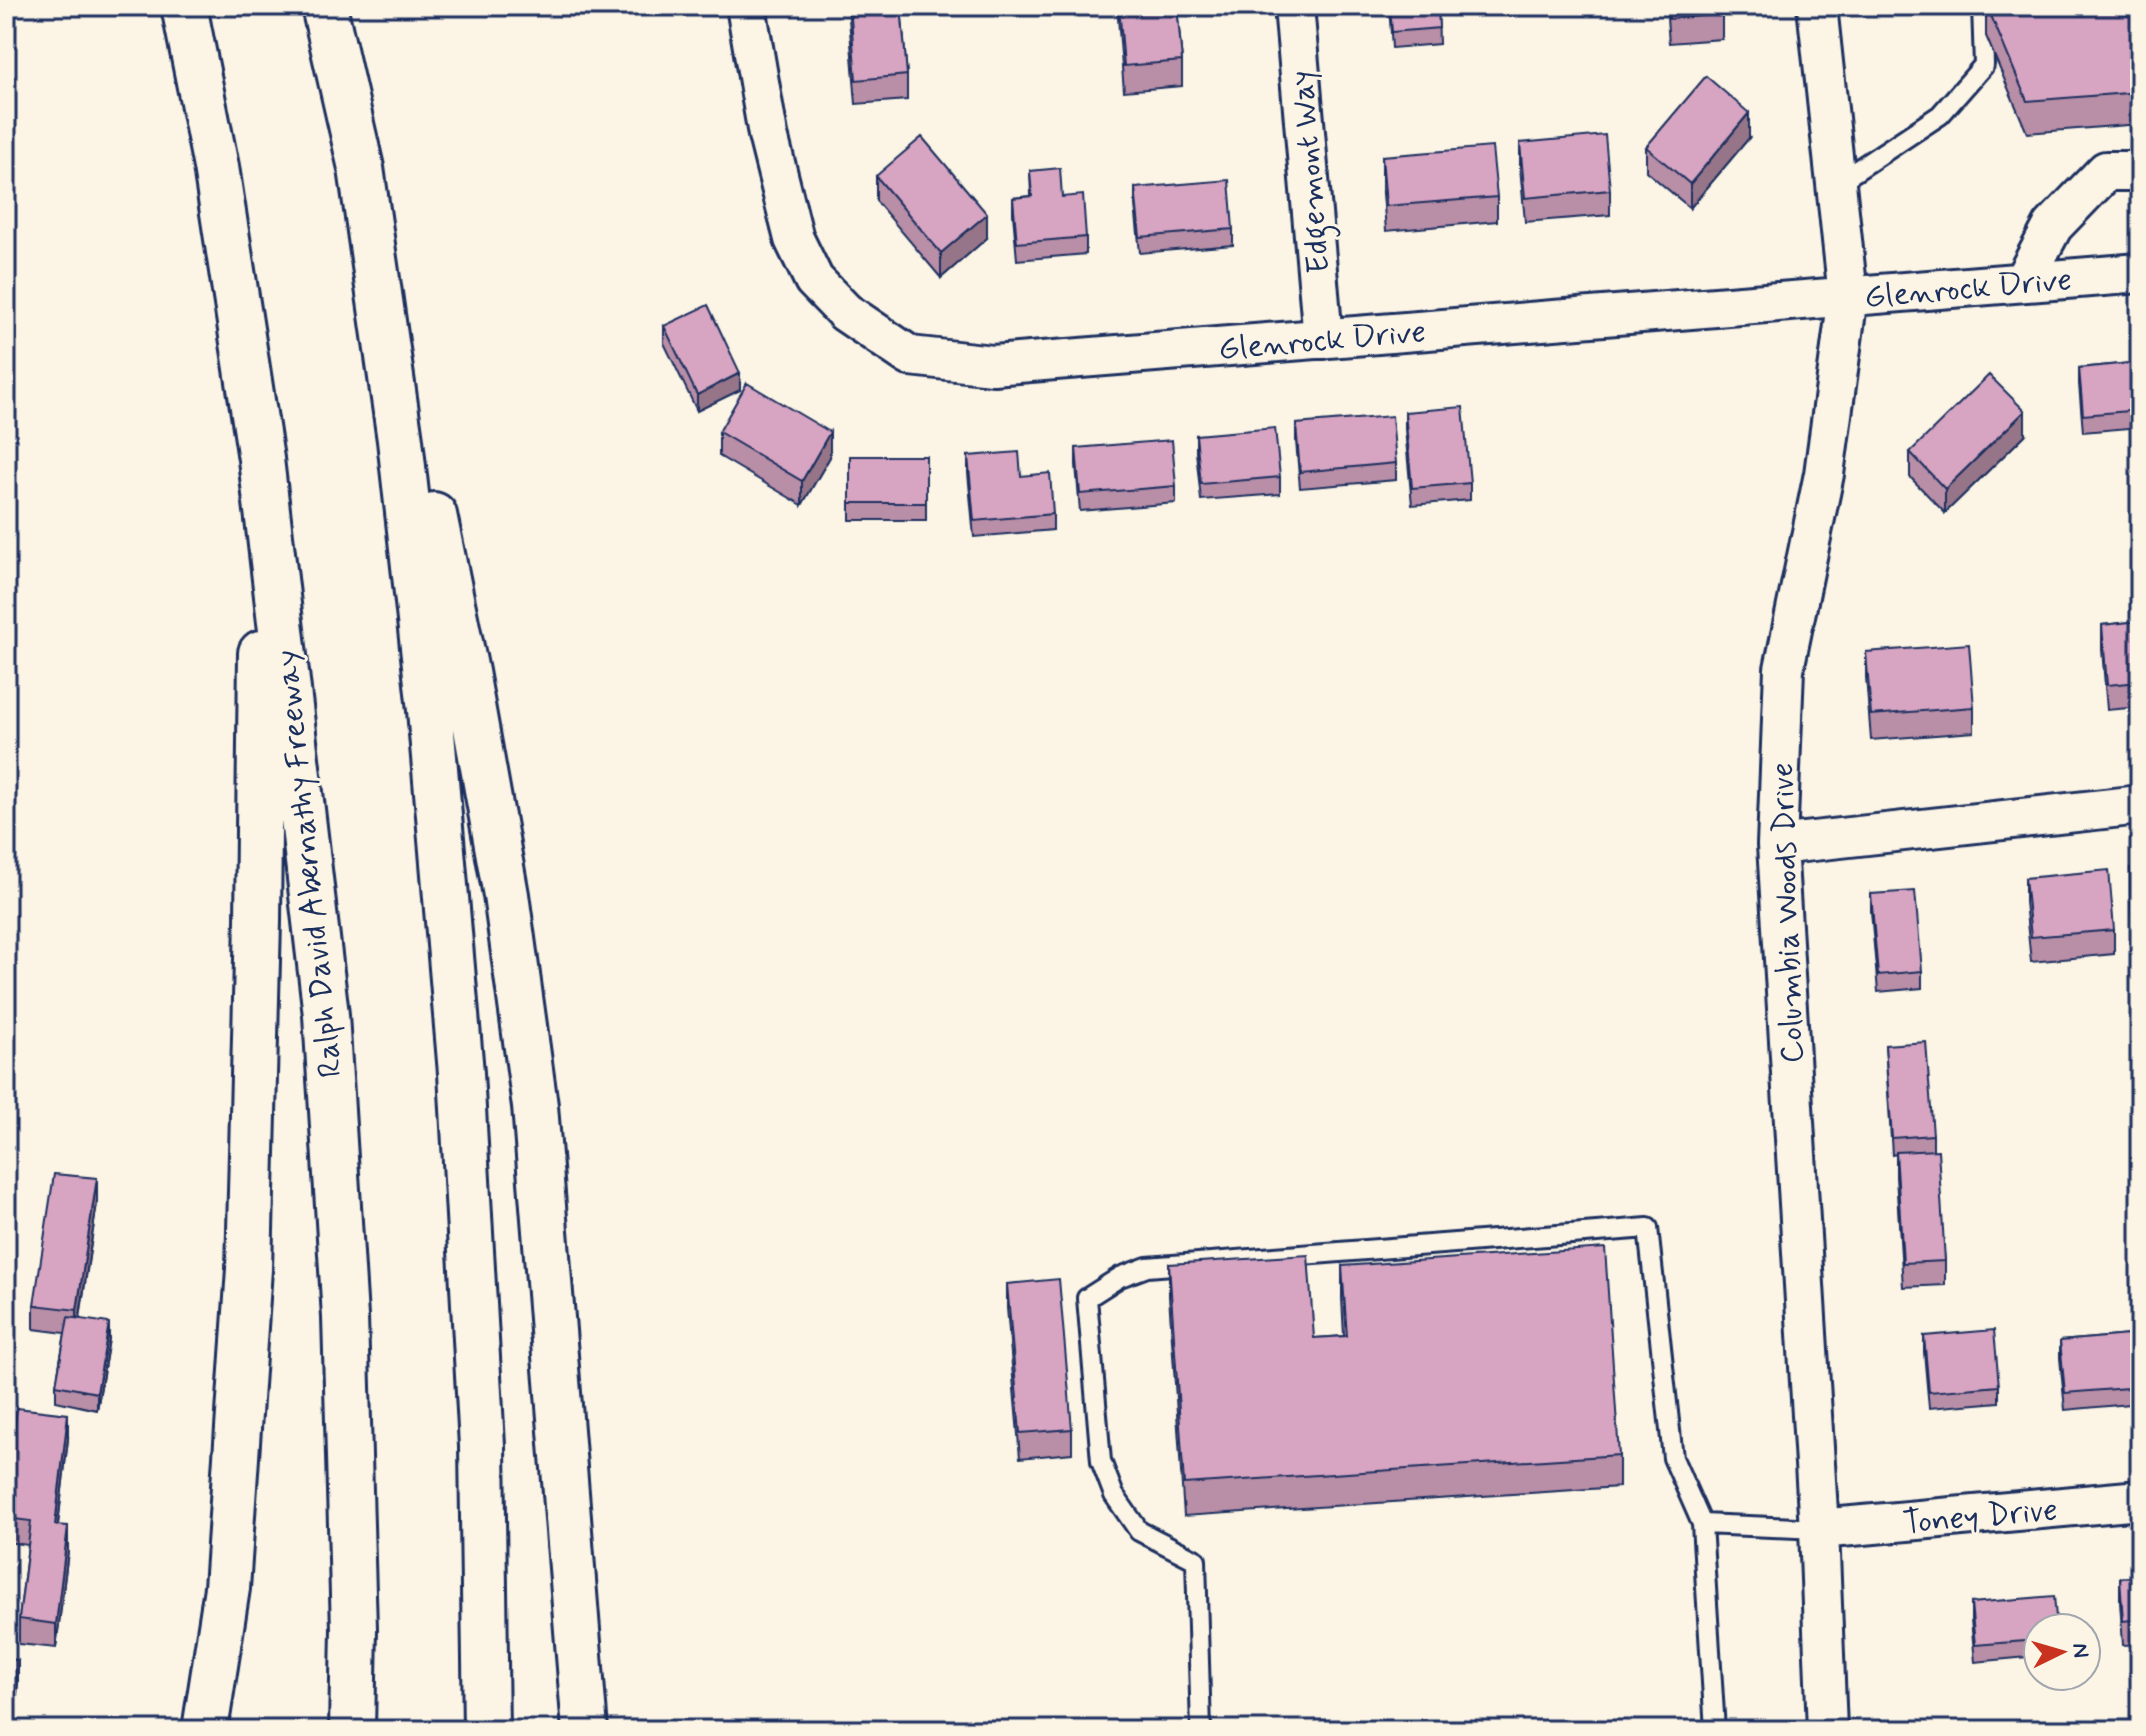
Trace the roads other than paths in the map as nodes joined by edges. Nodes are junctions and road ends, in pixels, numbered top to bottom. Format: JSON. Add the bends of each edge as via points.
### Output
{"nodes":[{"id":1,"x":184,"y":6,"type":"edge"},
{"id":2,"x":324,"y":6,"type":"edge"},
{"id":3,"x":746,"y":6,"type":"edge"},
{"id":4,"x":1294,"y":6,"type":"edge"},
{"id":5,"x":1817,"y":6,"type":"edge"},
{"id":6,"x":1982,"y":6,"type":"edge"},
{"id":7,"x":361,"y":168,"type":"junction"},
{"id":8,"x":2140,"y":171,"type":"edge"},
{"id":9,"x":1836,"y":184,"type":"junction"},
{"id":10,"x":2140,"y":273,"type":"edge"},
{"id":11,"x":2023,"y":282,"type":"junction"},
{"id":12,"x":1848,"y":296,"type":"junction"},
{"id":13,"x":1323,"y":339,"type":"junction"},
{"id":14,"x":261,"y":459,"type":"junction"},
{"id":15,"x":2140,"y":805,"type":"edge"},
{"id":16,"x":1777,"y":845,"type":"junction"},
{"id":17,"x":2140,"y":1500,"type":"edge"},
{"id":18,"x":1702,"y":1524,"type":"junction"},
{"id":19,"x":1819,"y":1529,"type":"junction"},
{"id":20,"x":205,"y":1730,"type":"edge"},
{"id":21,"x":352,"y":1730,"type":"edge"},
{"id":22,"x":486,"y":1730,"type":"edge"},
{"id":23,"x":585,"y":1730,"type":"edge"},
{"id":24,"x":1201,"y":1730,"type":"edge"},
{"id":25,"x":1715,"y":1730,"type":"edge"},
{"id":26,"x":1827,"y":1730,"type":"edge"}],
"edges":[{"from":1,"to":14,"type":"highway","name":"Ralph David Abernathy Freeway","via":[[216,167]]},
{"from":2,"to":7,"type":"highway"},
{"from":3,"to":13,"type":"street","name":"Glenrock Drive","via":[[768,135],[794,239],[814,280],[845,312],[910,356],[993,365]]},
{"from":4,"to":13,"type":"street","name":"Edgemont Way"},
{"from":5,"to":9,"type":"street","name":"Columbia Woods Drive"},
{"from":6,"to":9,"type":"lane","via":[[1984,65],[1940,115]]},
{"from":7,"to":22,"type":"highway","via":[[404,472],[461,1073],[482,1446]]},
{"from":7,"to":23,"type":"highway","via":[[466,672],[506,895],[535,1106]]},
{"from":8,"to":11,"type":"street","via":[[2106,171],[2053,226]]},
{"from":9,"to":12,"type":"street","name":"Columbia Woods Drive"},
{"from":10,"to":11,"type":"street","name":"Glenrock Drive"},
{"from":11,"to":12,"type":"street","name":"Glenrock Drive"},
{"from":12,"to":13,"type":"street","name":"Glenrock Drive"},
{"from":12,"to":16,"type":"street","name":"Columbia Woods Drive","via":[[1824,474],[1784,669]]},
{"from":14,"to":20,"type":"highway","via":[[249,1269],[227,1588]]},
{"from":14,"to":21,"type":"highway","name":"Ralph David Abernathy Freeway","via":[[326,1015],[345,1317]]},
{"from":15,"to":16,"type":"street"},
{"from":16,"to":19,"type":"street","name":"Columbia Woods Drive"},
{"from":17,"to":19,"type":"street","name":"Toney Drive"},
{"from":18,"to":19,"type":"lane"},
{"from":18,"to":24,"type":"lane","via":[[1673,1458],[1648,1228],[1147,1267],[1120,1277],[1087,1298],[1101,1461],[1114,1495],[1139,1531],[1196,1560]]},
{"from":18,"to":25,"type":"lane"},
{"from":19,"to":26,"type":"street","name":"Columbia Woods Drive"}]}
